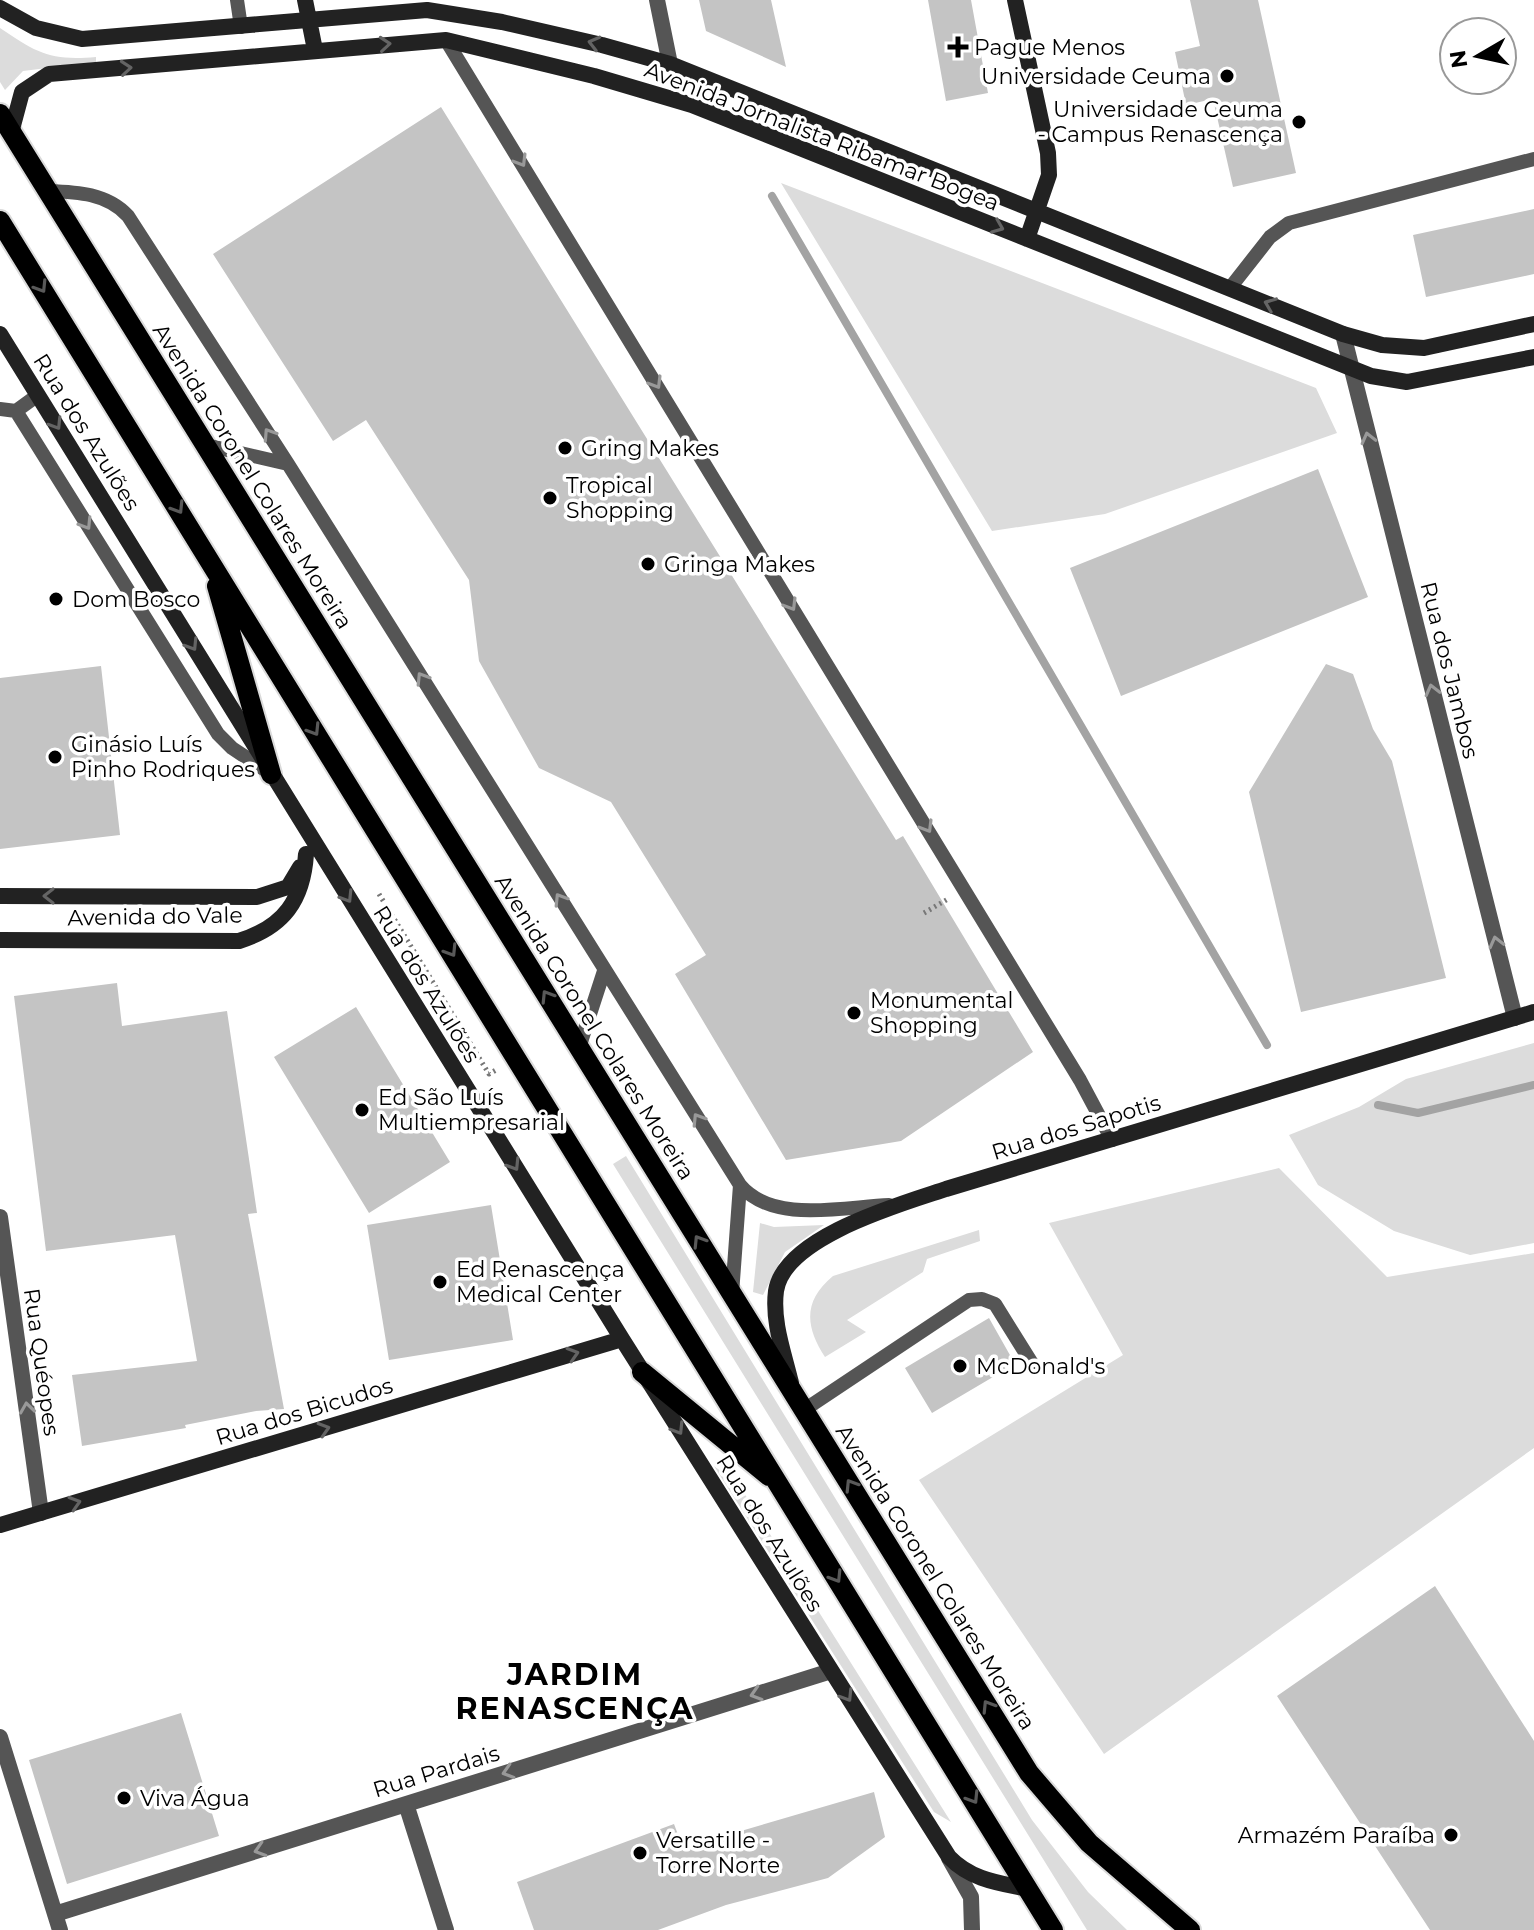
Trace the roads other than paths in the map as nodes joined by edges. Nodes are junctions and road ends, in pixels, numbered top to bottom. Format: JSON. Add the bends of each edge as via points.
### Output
{"nodes":[{"id":1,"x":237,"y":0,"type":"edge"},
{"id":2,"x":305,"y":0,"type":"edge"},
{"id":3,"x":657,"y":0,"type":"edge"},
{"id":4,"x":1015,"y":0,"type":"edge"},
{"id":5,"x":3,"y":7,"type":"edge"},
{"id":6,"x":309,"y":20,"type":"junction"},
{"id":7,"x":241,"y":27,"type":"junction"},
{"id":8,"x":446,"y":40,"type":"junction"},
{"id":9,"x":315,"y":50,"type":"junction"},
{"id":10,"x":670,"y":64,"type":"junction"},
{"id":11,"x":0,"y":114,"type":"edge"},
{"id":12,"x":11,"y":133,"type":"junction"},
{"id":13,"x":1534,"y":159,"type":"edge"},
{"id":14,"x":48,"y":191,"type":"junction"},
{"id":15,"x":1036,"y":210,"type":"junction"},
{"id":16,"x":0,"y":221,"type":"edge"},
{"id":17,"x":1027,"y":239,"type":"junction"},
{"id":18,"x":1230,"y":288,"type":"junction"},
{"id":19,"x":1534,"y":324,"type":"edge"},
{"id":20,"x":0,"y":334,"type":"edge"},
{"id":21,"x":1343,"y":334,"type":"junction"},
{"id":22,"x":1534,"y":357,"type":"edge"},
{"id":23,"x":1351,"y":368,"type":"junction"},
{"id":24,"x":38,"y":395,"type":"junction"},
{"id":25,"x":0,"y":409,"type":"edge"},
{"id":26,"x":16,"y":411,"type":"junction"},
{"id":27,"x":206,"y":445,"type":"junction"},
{"id":28,"x":288,"y":464,"type":"junction"},
{"id":29,"x":209,"y":559,"type":"junction"},
{"id":30,"x":271,"y":774,"type":"junction"},
{"id":31,"x":306,"y":831,"type":"junction"},
{"id":32,"x":306,"y":854,"type":"junction"},
{"id":33,"x":0,"y":896,"type":"edge"},
{"id":34,"x":0,"y":940,"type":"edge"},
{"id":35,"x":604,"y":971,"type":"junction"},
{"id":36,"x":1534,"y":1012,"type":"edge"},
{"id":37,"x":1515,"y":1018,"type":"junction"},
{"id":38,"x":579,"y":1048,"type":"junction"},
{"id":39,"x":1112,"y":1140,"type":"junction"},
{"id":40,"x":740,"y":1185,"type":"junction"},
{"id":41,"x":897,"y":1205,"type":"junction"},
{"id":42,"x":0,"y":1217,"type":"edge"},
{"id":43,"x":732,"y":1294,"type":"junction"},
{"id":44,"x":622,"y":1339,"type":"junction"},
{"id":45,"x":1033,"y":1365,"type":"dead end"},
{"id":46,"x":642,"y":1372,"type":"junction"},
{"id":47,"x":798,"y":1401,"type":"junction"},
{"id":48,"x":781,"y":1486,"type":"junction"},
{"id":49,"x":41,"y":1513,"type":"junction"},
{"id":50,"x":0,"y":1525,"type":"edge"},
{"id":51,"x":831,"y":1671,"type":"junction"},
{"id":52,"x":0,"y":1737,"type":"edge"},
{"id":53,"x":406,"y":1804,"type":"junction"},
{"id":54,"x":949,"y":1857,"type":"junction"},
{"id":55,"x":1028,"y":1889,"type":"junction"},
{"id":56,"x":58,"y":1922,"type":"edge"},
{"id":57,"x":446,"y":1930,"type":"edge"},
{"id":58,"x":972,"y":1930,"type":"edge"},
{"id":59,"x":1053,"y":1930,"type":"edge"},
{"id":60,"x":1190,"y":1930,"type":"edge"}],
"edges":[{"from":1,"to":7,"type":"lane"},
{"from":2,"to":6,"type":"main road"},
{"from":3,"to":10,"type":"street"},
{"from":4,"to":15,"type":"main road","via":[[1048,153],[1049,175]]},
{"from":5,"to":7,"type":"main road","name":"Avenida Jornalista Ribamar Bogea","via":[[50,34],[82,39]]},
{"from":6,"to":7,"type":"main road","name":"Avenida Jornalista Ribamar Bogea"},
{"from":6,"to":9,"type":"main road"},
{"from":10,"to":6,"type":"main road","name":"Avenida Jornalista Ribamar Bogea","one_way":true,"via":[[450,12]]},
{"from":9,"to":8,"type":"main road","name":"Avenida Jornalista Ribamar Bogea","one_way":true},
{"from":8,"to":17,"type":"main road","name":"Avenida Jornalista Ribamar Bogea","one_way":true,"via":[[692,105]]},
{"from":8,"to":39,"type":"lane","one_way":true},
{"from":12,"to":9,"type":"main road","name":"Avenida Jornalista Ribamar Bogea","one_way":true,"via":[[22,92],[49,74]]},
{"from":10,"to":15,"type":"main road","name":"Avenida Jornalista Ribamar Bogea"},
{"from":11,"to":12,"type":"main road","name":"Avenida Coronel Colares Moreira"},
{"from":12,"to":14,"type":"main road","name":"Avenida Coronel Colares Moreira"},
{"from":13,"to":18,"type":"lane","via":[[1289,223],[1270,237]]},
{"from":14,"to":27,"type":"main road","name":"Avenida Coronel Colares Moreira"},
{"from":28,"to":14,"type":"lane","one_way":true,"via":[[128,216],[100,197]]},
{"from":15,"to":17,"type":"main road"},
{"from":15,"to":18,"type":"main road","name":"Avenida Jornalista Ribamar Bogea"},
{"from":16,"to":29,"type":"main road","one_way":true},
{"from":17,"to":23,"type":"main road","name":"Avenida Jornalista Ribamar Bogea"},
{"from":21,"to":18,"type":"main road","name":"Avenida Jornalista Ribamar Bogea","one_way":true},
{"from":19,"to":21,"type":"main road","name":"Avenida Jornalista Ribamar Bogea","via":[[1424,348],[1382,345]]},
{"from":20,"to":24,"type":"main road","name":"Rua dos Azulões"},
{"from":21,"to":23,"type":"street","name":"Rua dos Jambos"},
{"from":22,"to":23,"type":"main road","name":"Avenida Jornalista Ribamar Bogea","via":[[1407,382]]},
{"from":37,"to":23,"type":"street","name":"Rua dos Jambos","one_way":true},
{"from":24,"to":26,"type":"lane"},
{"from":24,"to":30,"type":"main road","name":"Rua dos Azulões","one_way":true},
{"from":25,"to":26,"type":"lane"},
{"from":26,"to":30,"type":"lane","one_way":true,"via":[[218,734]]},
{"from":27,"to":28,"type":"lane"},
{"from":38,"to":27,"type":"main road","name":"Avenida Coronel Colares Moreira","one_way":true},
{"from":35,"to":28,"type":"lane","one_way":true},
{"from":29,"to":30,"type":"main road"},
{"from":29,"to":48,"type":"main road","one_way":true},
{"from":30,"to":31,"type":"main road","name":"Rua dos Azulões"},
{"from":31,"to":32,"type":"main road","name":"Avenida do Vale"},
{"from":31,"to":44,"type":"main road","name":"Rua dos Azulões","one_way":true},
{"from":32,"to":33,"type":"main road","name":"Avenida do Vale","one_way":true,"via":[[288,887],[268,896]]},
{"from":32,"to":34,"type":"main road","name":"Avenida do Vale","via":[[292,909],[271,929],[239,941]]},
{"from":35,"to":38,"type":"lane"},
{"from":40,"to":35,"type":"lane","one_way":true},
{"from":36,"to":37,"type":"main road","name":"Rua dos Sapotis"},
{"from":37,"to":39,"type":"main road","name":"Rua dos Sapotis"},
{"from":43,"to":38,"type":"main road","name":"Avenida Coronel Colares Moreira","one_way":true},
{"from":39,"to":41,"type":"main road","name":"Rua dos Sapotis"},
{"from":40,"to":41,"type":"lane","via":[[758,1203],[783,1209]]},
{"from":40,"to":43,"type":"lane"},
{"from":41,"to":47,"type":"main road","name":"Rua dos Sapotis","via":[[815,1242],[781,1278],[777,1325]]},
{"from":49,"to":42,"type":"street","name":"Rua Quéopes","one_way":true},
{"from":43,"to":47,"type":"main road","name":"Avenida Coronel Colares Moreira"},
{"from":44,"to":46,"type":"main road","name":"Rua dos Azulões"},
{"from":49,"to":44,"type":"main road","name":"Rua dos Bicudos","one_way":true},
{"from":45,"to":47,"type":"lane","via":[[995,1304],[969,1300]]},
{"from":46,"to":48,"type":"main road"},
{"from":46,"to":51,"type":"main road","name":"Rua dos Azulões","one_way":true},
{"from":60,"to":47,"type":"main road","name":"Avenida Coronel Colares Moreira","one_way":true,"via":[[1089,1843],[1047,1798]]},
{"from":48,"to":55,"type":"main road","one_way":true},
{"from":49,"to":50,"type":"main road","name":"Rua dos Bicudos"},
{"from":51,"to":53,"type":"street","name":"Rua Pardais","one_way":true},
{"from":51,"to":54,"type":"main road","name":"Rua dos Azulões","one_way":true},
{"from":52,"to":56,"type":"street"},
{"from":53,"to":56,"type":"street","name":"Rua Pardais","one_way":true},
{"from":53,"to":57,"type":"street"},
{"from":54,"to":55,"type":"main road","name":"Rua dos Azulões","via":[[986,1881]]},
{"from":54,"to":58,"type":"street","name":"Rua dos Azulões","via":[[971,1897]]},
{"from":55,"to":59,"type":"main road"}]}
